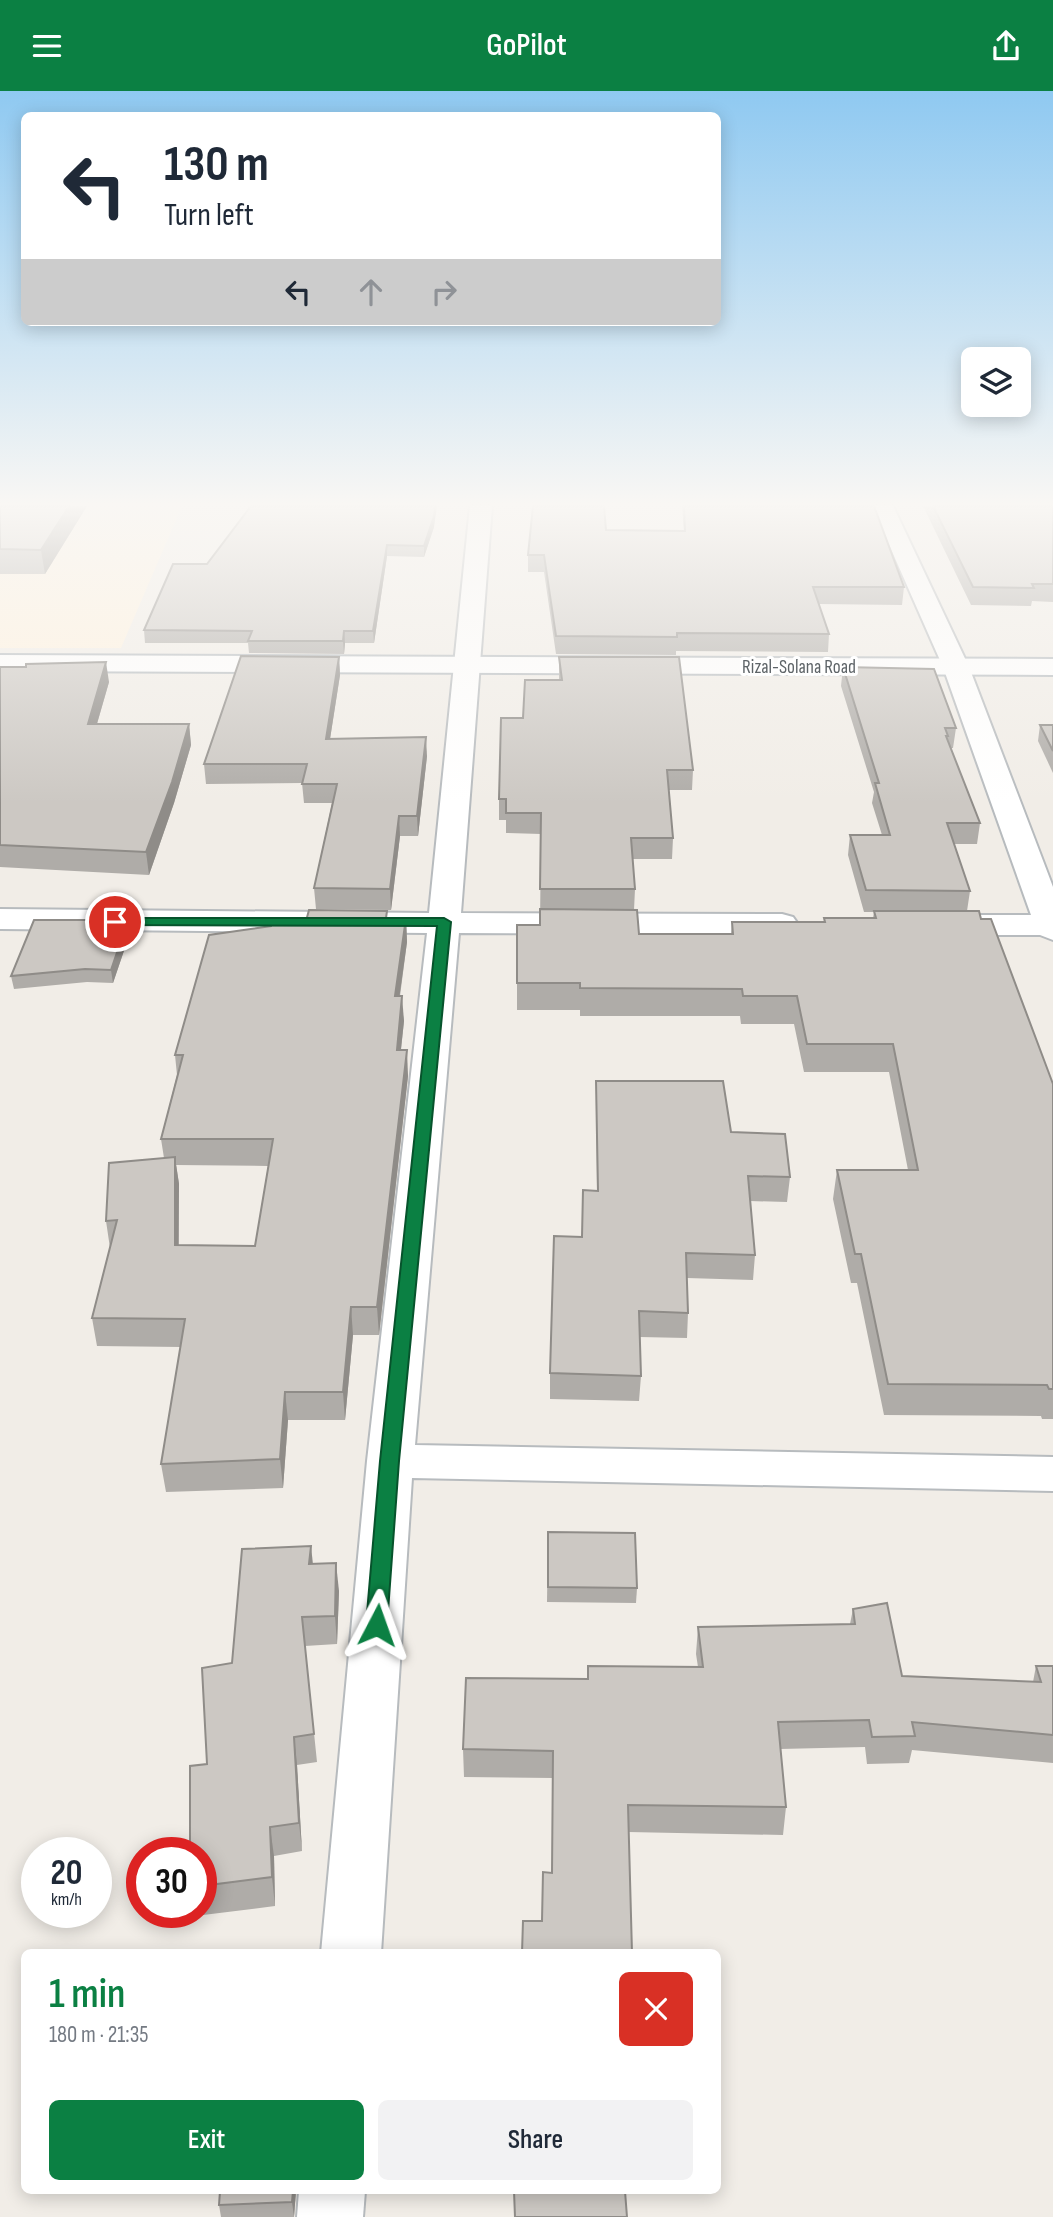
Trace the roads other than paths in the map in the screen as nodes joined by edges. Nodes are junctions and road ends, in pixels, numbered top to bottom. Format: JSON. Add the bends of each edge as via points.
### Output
{"nodes":[{"id":1,"x":471,"y":605,"type":"edge"},
{"id":2,"x":928,"y":605,"type":"edge"},
{"id":3,"x":0,"y":663,"type":"edge"},
{"id":4,"x":465,"y":665,"type":"junction"},
{"id":5,"x":956,"y":667,"type":"junction"},
{"id":6,"x":1053,"y":667,"type":"edge"},
{"id":7,"x":0,"y":919,"type":"edge"},
{"id":8,"x":444,"y":922,"type":"junction"},
{"id":9,"x":817,"y":924,"type":"edge"},
{"id":10,"x":913,"y":925,"type":"edge"},
{"id":11,"x":1052,"y":927,"type":"edge"},
{"id":12,"x":390,"y":1461,"type":"junction"},
{"id":13,"x":1053,"y":1474,"type":"edge"},
{"id":14,"x":351,"y":1949,"type":"edge"},
{"id":15,"x":332,"y":2194,"type":"edge"},
{"id":16,"x":330,"y":2217,"type":"edge"}],
"edges":[{"from":1,"to":4,"type":"street"},
{"from":2,"to":5,"type":"street"},
{"from":3,"to":4,"type":"street","name":"Rizal-Solana Road"},
{"from":4,"to":5,"type":"street","name":"Rizal-Solana Road"},
{"from":4,"to":8,"type":"street"},
{"from":5,"to":6,"type":"street","name":"Rizal-Solana Road"},
{"from":5,"to":11,"type":"street"},
{"from":7,"to":8,"type":"street"},
{"from":8,"to":9,"type":"street"},
{"from":8,"to":12,"type":"street"},
{"from":10,"to":11,"type":"street"},
{"from":12,"to":13,"type":"street"},
{"from":12,"to":14,"type":"street"},
{"from":15,"to":16,"type":"street"}]}
